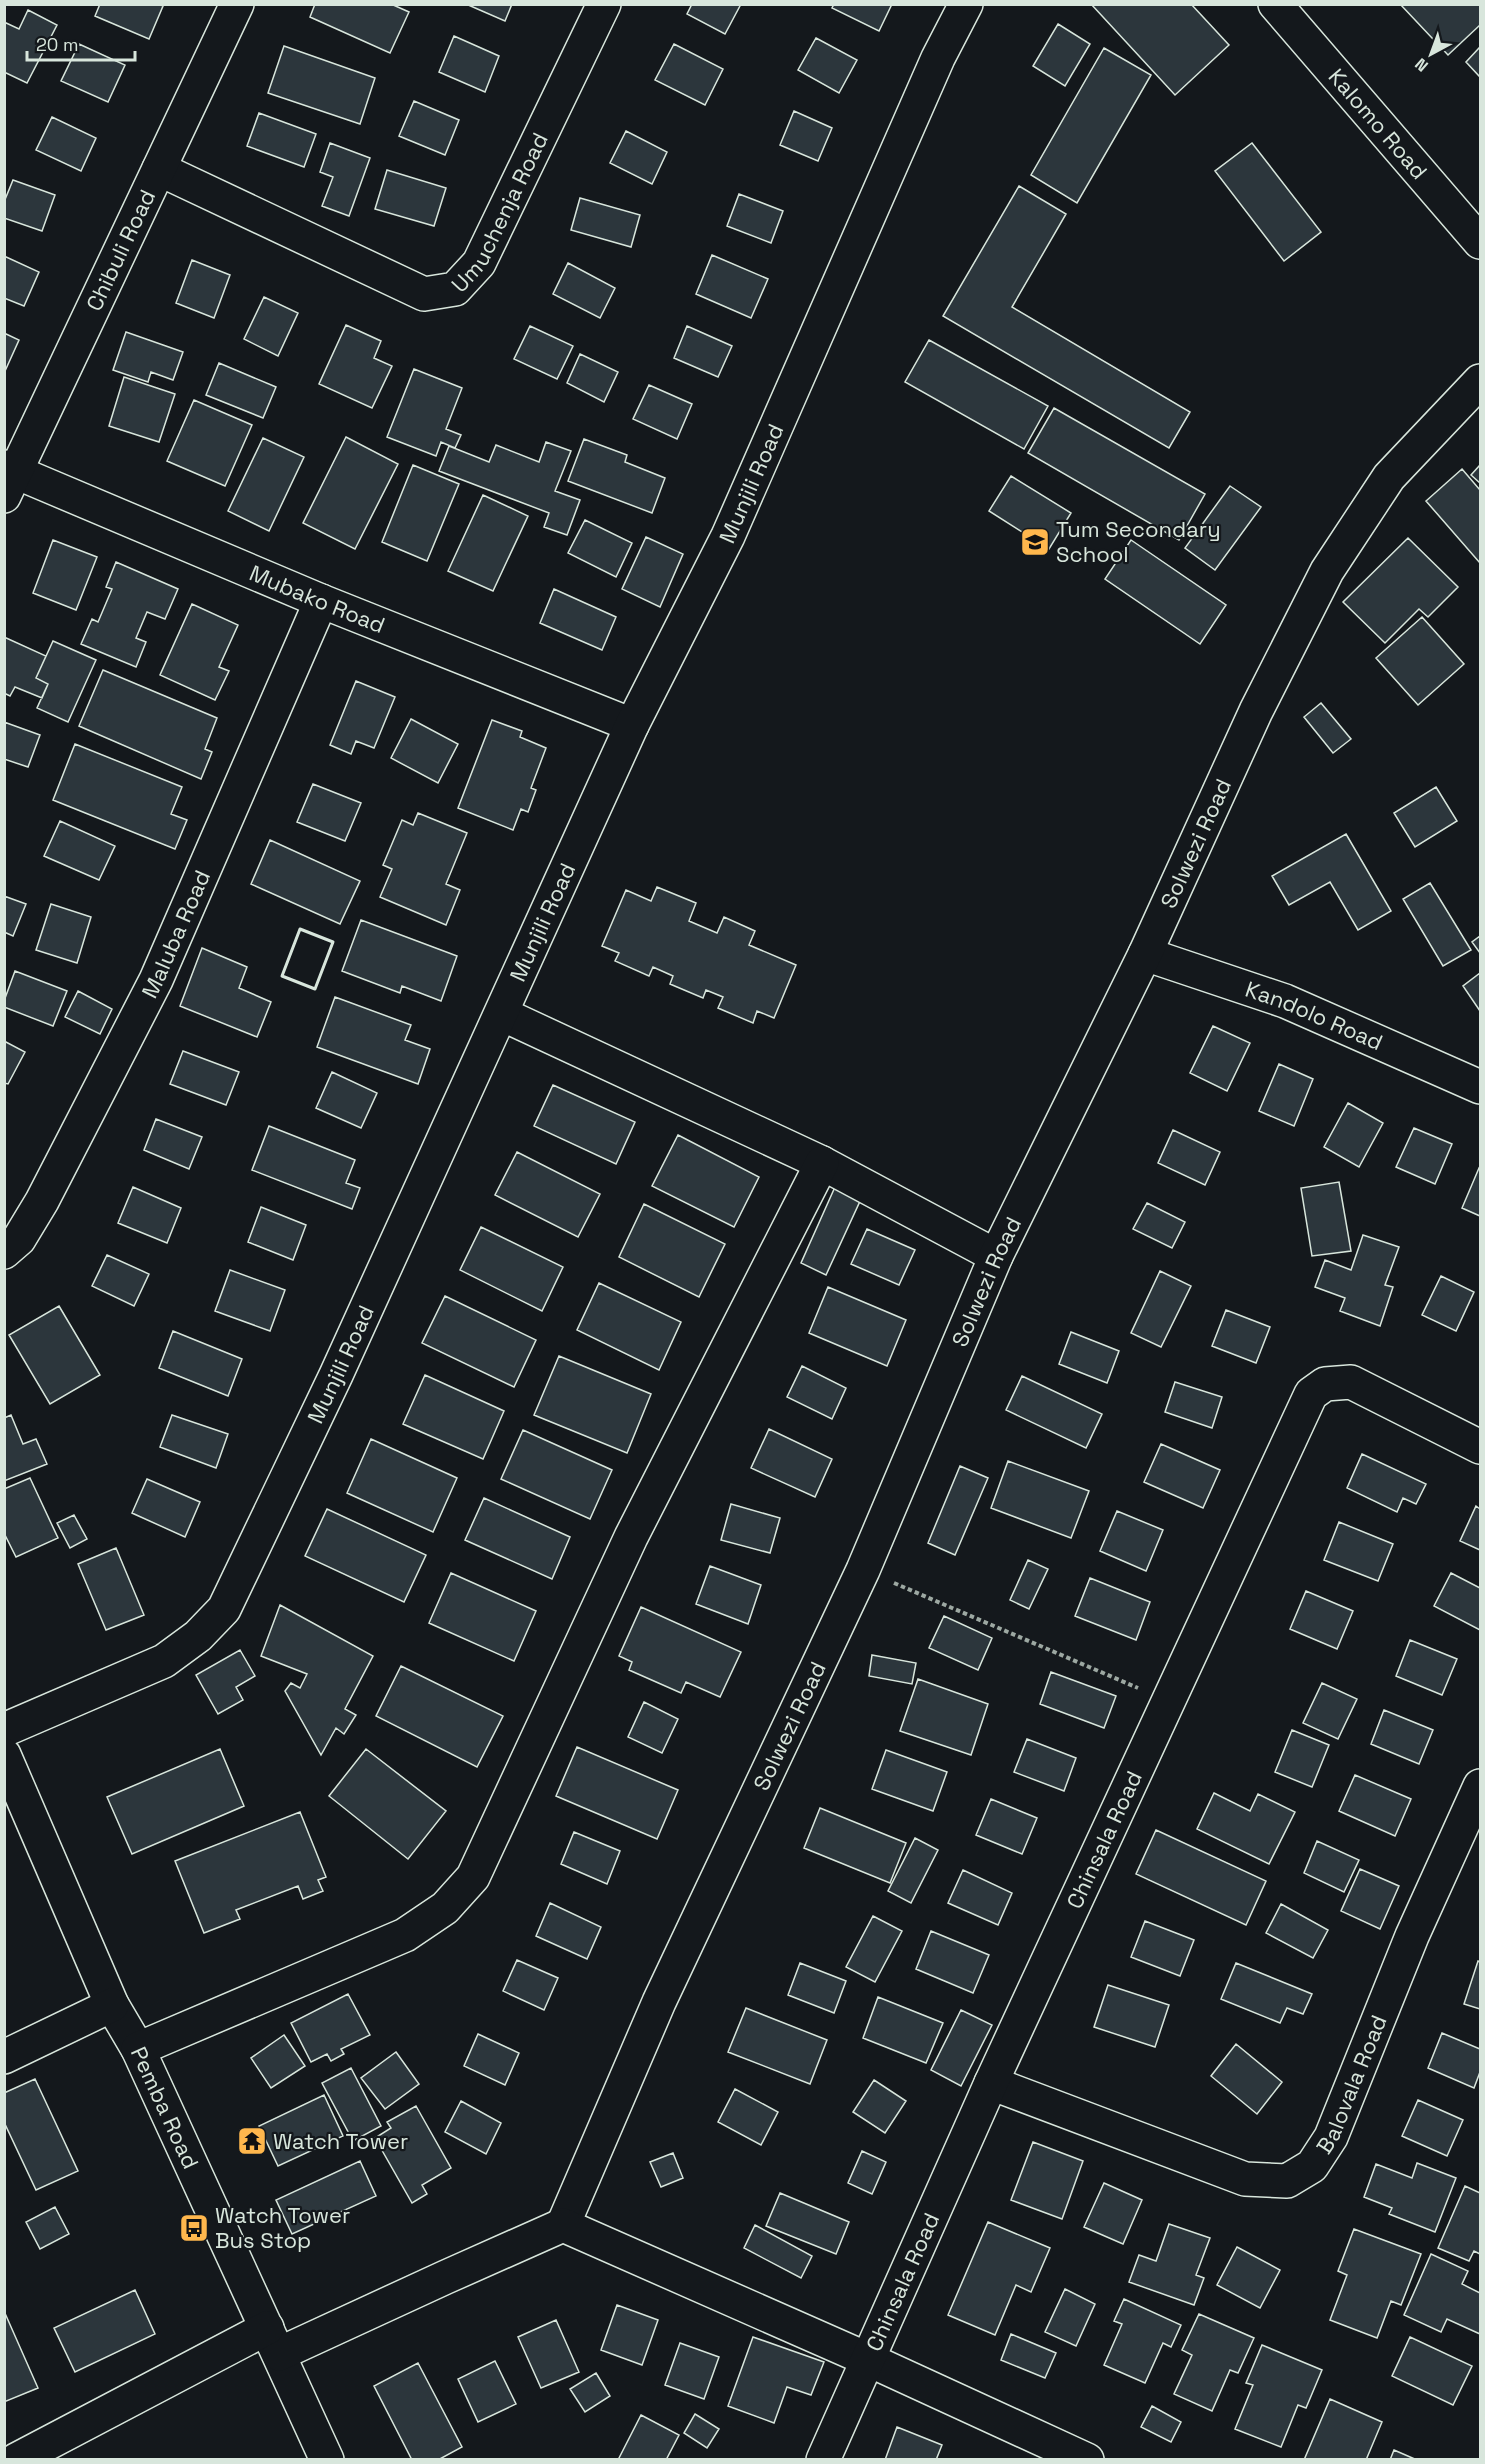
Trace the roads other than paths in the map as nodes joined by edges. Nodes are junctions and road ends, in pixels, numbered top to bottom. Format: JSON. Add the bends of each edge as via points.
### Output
{"nodes":[{"id":1,"x":237,"y":4,"type":"edge"},
{"id":2,"x":604,"y":4,"type":"edge"},
{"id":3,"x":966,"y":4,"type":"edge"},
{"id":4,"x":1275,"y":4,"type":"edge"},
{"id":5,"x":159,"y":169,"type":"junction"},
{"id":6,"x":1480,"y":242,"type":"edge"},
{"id":7,"x":1480,"y":381,"type":"edge"},
{"id":8,"x":8,"y":478,"type":"edge"},
{"id":9,"x":321,"y":601,"type":"junction"},
{"id":10,"x":632,"y":725,"type":"junction"},
{"id":11,"x":1145,"y":954,"type":"junction"},
{"id":12,"x":502,"y":1014,"type":"junction"},
{"id":13,"x":1480,"y":1087,"type":"edge"},
{"id":14,"x":822,"y":1163,"type":"junction"},
{"id":15,"x":4,"y":1252,"type":"edge"},
{"id":16,"x":996,"y":1256,"type":"junction"},
{"id":17,"x":1480,"y":1447,"type":"edge"},
{"id":18,"x":4,"y":1730,"type":"edge"},
{"id":19,"x":4,"y":1755,"type":"edge"},
{"id":20,"x":1480,"y":1786,"type":"edge"},
{"id":21,"x":112,"y":2005,"type":"junction"},
{"id":22,"x":138,"y":2049,"type":"junction"},
{"id":23,"x":4,"y":2057,"type":"edge"},
{"id":24,"x":991,"y":2083,"type":"junction"},
{"id":25,"x":564,"y":2225,"type":"junction"},
{"id":26,"x":273,"y":2341,"type":"junction"},
{"id":27,"x":867,"y":2359,"type":"junction"},
{"id":28,"x":16,"y":2460,"type":"edge"},
{"id":29,"x":327,"y":2460,"type":"edge"},
{"id":30,"x":823,"y":2460,"type":"edge"},
{"id":31,"x":1087,"y":2460,"type":"edge"}],
"edges":[{"from":1,"to":5,"type":"street","name":"Chibuli Road"},
{"from":2,"to":5,"type":"street","name":"Umuchenja Road","via":[[478,263],[455,289],[424,294]]},
{"from":3,"to":10,"type":"street","name":"Munjili Road","via":[[938,58],[728,536]]},
{"from":4,"to":6,"type":"street","name":"Kalomo Road"},
{"from":5,"to":8,"type":"street","name":"Chibuli Road"},
{"from":7,"to":11,"type":"street","name":"Solwezi Road","via":[[1389,477],[1327,571],[1256,711]]},
{"from":8,"to":9,"type":"street","name":"Mubako Road"},
{"from":9,"to":10,"type":"street","name":"Mubako Road"},
{"from":9,"to":15,"type":"street","name":"Maluba Road","via":[[156,981],[42,1201],[19,1239]]},
{"from":10,"to":12,"type":"street","name":"Munjili Road"},
{"from":11,"to":13,"type":"street","name":"Kandolo Road","via":[[1285,1001]]},
{"from":11,"to":16,"type":"street","name":"Solwezi Road"},
{"from":12,"to":14,"type":"street"},
{"from":12,"to":18,"type":"street","name":"Munjili Road","via":[[224,1609],[198,1636],[164,1661]]},
{"from":14,"to":16,"type":"street"},
{"from":14,"to":22,"type":"street","via":[[631,1537],[472,1877],[445,1908],[405,1935]]},
{"from":16,"to":25,"type":"street","name":"Solwezi Road","via":[[863,1570],[659,2001]]},
{"from":17,"to":24,"type":"street","name":"Chinsala Road","via":[[1351,1382],[1325,1384],[1311,1394]]},
{"from":19,"to":21,"type":"street","name":"Pemba Road"},
{"from":20,"to":24,"type":"street","name":"Balovala Road","via":[[1412,1936],[1330,2137],[1312,2166],[1287,2181],[1245,2179]]},
{"from":21,"to":22,"type":"street","name":"Pemba Road"},
{"from":21,"to":23,"type":"street"},
{"from":22,"to":26,"type":"street","name":"Pemba Road"},
{"from":24,"to":27,"type":"street","name":"Chinsala Road"},
{"from":25,"to":26,"type":"street","via":[[446,2277]]},
{"from":25,"to":27,"type":"street"},
{"from":26,"to":28,"type":"street"},
{"from":26,"to":29,"type":"street","name":"Pemba Road"},
{"from":27,"to":30,"type":"street","name":"Chinsala Road"},
{"from":27,"to":31,"type":"street"}]}
